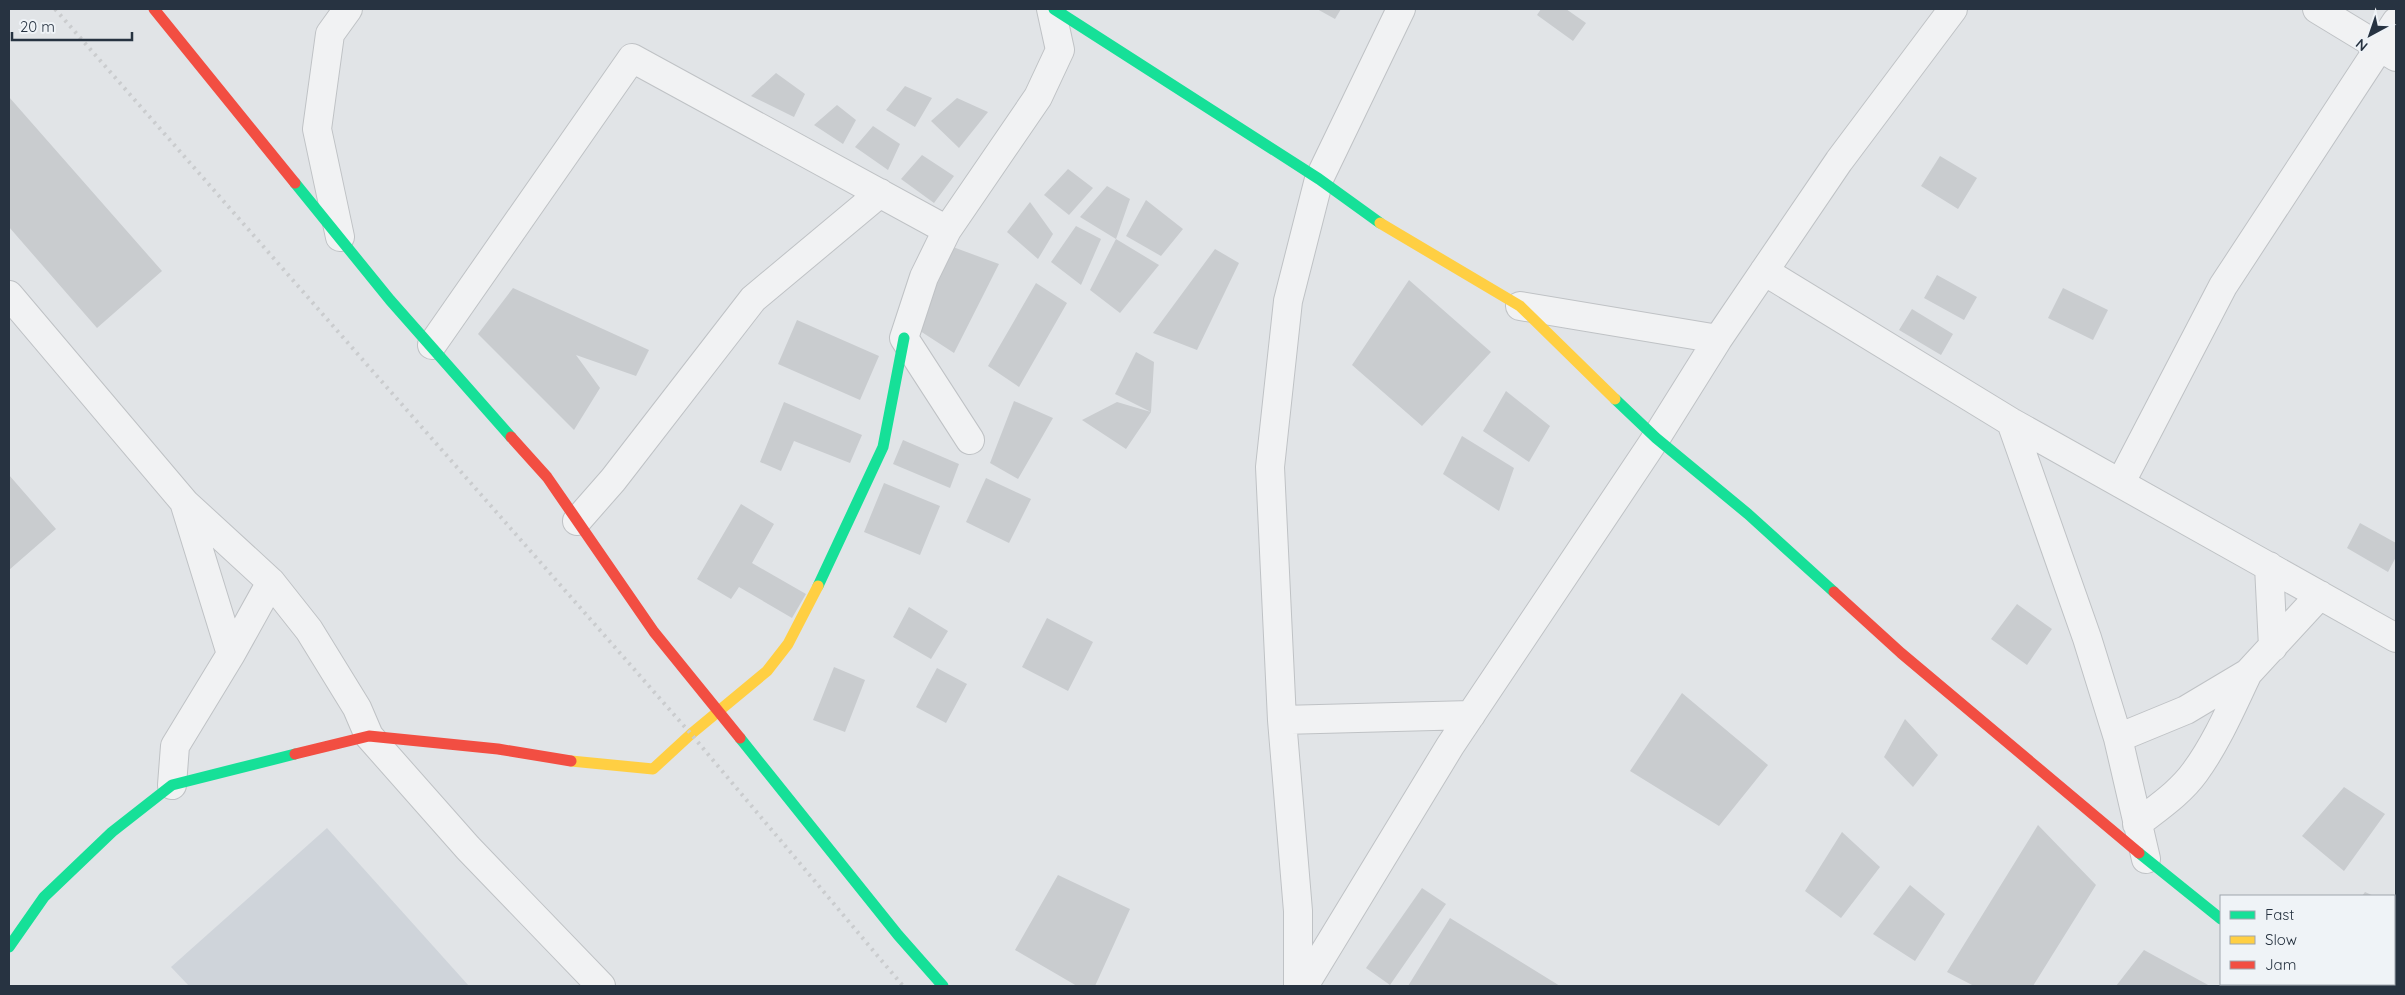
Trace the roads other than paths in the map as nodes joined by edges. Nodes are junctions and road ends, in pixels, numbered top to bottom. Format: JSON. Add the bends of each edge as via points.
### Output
{"nodes":[{"id":1,"x":154,"y":9,"type":"edge"},
{"id":2,"x":348,"y":9,"type":"edge"},
{"id":3,"x":1052,"y":9,"type":"edge"},
{"id":4,"x":1401,"y":9,"type":"edge"},
{"id":5,"x":1952,"y":9,"type":"edge"},
{"id":6,"x":2317,"y":9,"type":"edge"},
{"id":7,"x":2396,"y":22,"type":"edge"},
{"id":8,"x":2388,"y":52,"type":"edge"},
{"id":9,"x":1319,"y":179,"type":"junction"},
{"id":10,"x":880,"y":193,"type":"junction"},
{"id":11,"x":947,"y":230,"type":"junction"},
{"id":12,"x":340,"y":237,"type":"junction"},
{"id":13,"x":1764,"y":271,"type":"junction"},
{"id":14,"x":9,"y":296,"type":"edge"},
{"id":15,"x":1520,"y":306,"type":"junction"},
{"id":16,"x":904,"y":338,"type":"junction"},
{"id":17,"x":1718,"y":339,"type":"junction"},
{"id":18,"x":432,"y":345,"type":"junction"},
{"id":19,"x":2010,"y":422,"type":"junction"},
{"id":20,"x":1656,"y":438,"type":"junction"},
{"id":21,"x":970,"y":440,"type":"dead end"},
{"id":22,"x":2121,"y":482,"type":"junction"},
{"id":23,"x":185,"y":503,"type":"junction"},
{"id":24,"x":577,"y":521,"type":"junction"},
{"id":25,"x":2269,"y":566,"type":"junction"},
{"id":26,"x":271,"y":582,"type":"junction"},
{"id":27,"x":2320,"y":595,"type":"junction"},
{"id":28,"x":2396,"y":638,"type":"edge"},
{"id":29,"x":2273,"y":647,"type":"junction"},
{"id":30,"x":231,"y":654,"type":"junction"},
{"id":31,"x":2248,"y":673,"type":"junction"},
{"id":32,"x":718,"y":713,"type":"junction"},
{"id":33,"x":1471,"y":715,"type":"junction"},
{"id":34,"x":1282,"y":720,"type":"junction"},
{"id":35,"x":369,"y":736,"type":"junction"},
{"id":36,"x":2118,"y":738,"type":"junction"},
{"id":37,"x":172,"y":785,"type":"junction"},
{"id":38,"x":2137,"y":824,"type":"junction"},
{"id":39,"x":2146,"y":860,"type":"junction"},
{"id":40,"x":2220,"y":918,"type":"edge"},
{"id":41,"x":9,"y":947,"type":"edge"},
{"id":42,"x":601,"y":986,"type":"edge"},
{"id":43,"x":944,"y":986,"type":"edge"},
{"id":44,"x":1298,"y":986,"type":"edge"},
{"id":45,"x":1304,"y":986,"type":"edge"}],
"edges":[{"from":1,"to":12,"type":"street"},
{"from":2,"to":12,"type":"street","via":[[330,34],[317,129]]},
{"from":3,"to":9,"type":"street"},
{"from":3,"to":11,"type":"street","via":[[1060,50],[1038,97]]},
{"from":4,"to":9,"type":"street"},
{"from":5,"to":13,"type":"street","via":[[1839,161]]},
{"from":6,"to":8,"type":"street"},
{"from":7,"to":8,"type":"street"},
{"from":8,"to":22,"type":"street","via":[[2223,286]]},
{"from":9,"to":15,"type":"street","via":[[1393,232]]},
{"from":9,"to":34,"type":"street","via":[[1288,301],[1270,467]]},
{"from":10,"to":11,"type":"street"},
{"from":10,"to":18,"type":"street","via":[[632,58],[482,278]]},
{"from":10,"to":24,"type":"street","via":[[753,299],[613,480]]},
{"from":11,"to":16,"type":"street","via":[[924,277]]},
{"from":12,"to":18,"type":"street","via":[[390,300]]},
{"from":13,"to":17,"type":"street"},
{"from":13,"to":19,"type":"street"},
{"from":14,"to":23,"type":"street"},
{"from":15,"to":17,"type":"street"},
{"from":15,"to":20,"type":"street"},
{"from":16,"to":21,"type":"street"},
{"from":16,"to":32,"type":"street","via":[[883,447],[822,579],[783,651],[767,671]]},
{"from":17,"to":20,"type":"street"},
{"from":18,"to":24,"type":"street","via":[[546,477]]},
{"from":19,"to":22,"type":"street"},
{"from":19,"to":36,"type":"street","via":[[2087,638]]},
{"from":20,"to":33,"type":"street"},
{"from":20,"to":39,"type":"street","via":[[1748,514],[1901,653]]},
{"from":22,"to":25,"type":"street"},
{"from":23,"to":26,"type":"street"},
{"from":23,"to":30,"type":"street"},
{"from":24,"to":32,"type":"street","via":[[654,632]]},
{"from":25,"to":27,"type":"street"},
{"from":25,"to":29,"type":"street"},
{"from":26,"to":30,"type":"street"},
{"from":26,"to":35,"type":"street","via":[[309,630],[357,708]]},
{"from":27,"to":28,"type":"street"},
{"from":27,"to":29,"type":"street"},
{"from":29,"to":31,"type":"street"},
{"from":30,"to":37,"type":"street","via":[[174,746]]},
{"from":31,"to":36,"type":"street","via":[[2186,710]]},
{"from":31,"to":38,"type":"street","via":[[2195,773],[2166,802]]},
{"from":32,"to":35,"type":"street","via":[[653,770]]},
{"from":32,"to":43,"type":"street","via":[[892,928]]},
{"from":33,"to":34,"type":"street"},
{"from":33,"to":45,"type":"street"},
{"from":34,"to":44,"type":"street","via":[[1298,911]]},
{"from":35,"to":37,"type":"street"},
{"from":35,"to":42,"type":"street","via":[[468,848]]},
{"from":36,"to":38,"type":"street"},
{"from":37,"to":41,"type":"street","via":[[112,832],[44,897]]},
{"from":38,"to":39,"type":"street"},
{"from":39,"to":40,"type":"street"}]}
